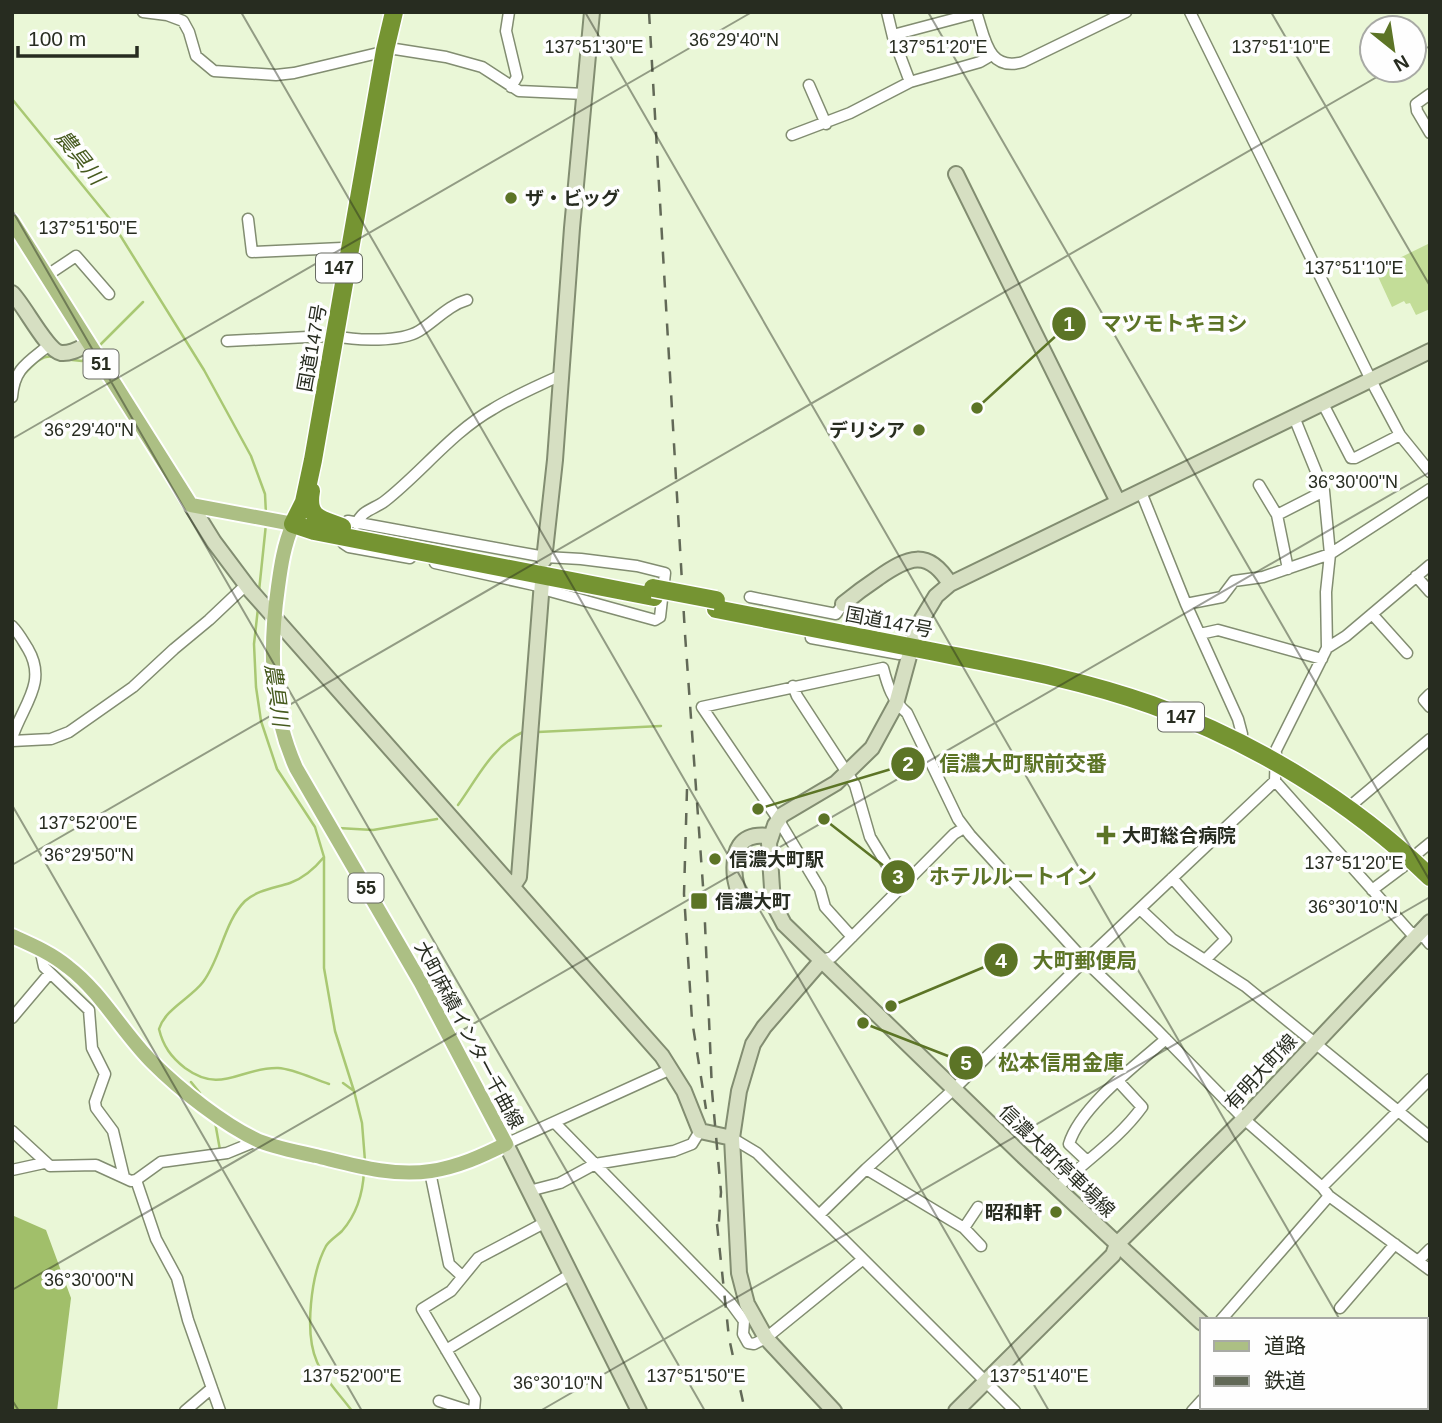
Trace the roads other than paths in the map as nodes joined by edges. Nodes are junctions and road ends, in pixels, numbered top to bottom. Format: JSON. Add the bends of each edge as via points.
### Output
{"nodes":[{"id":1,"x":143,"y":12,"type":"edge"},
{"id":2,"x":386,"y":12,"type":"edge"},
{"id":3,"x":394,"y":12,"type":"edge"},
{"id":4,"x":509,"y":12,"type":"edge"},
{"id":5,"x":592,"y":12,"type":"edge"},
{"id":6,"x":887,"y":12,"type":"edge"},
{"id":7,"x":1126,"y":12,"type":"edge"},
{"id":8,"x":1191,"y":12,"type":"edge"},
{"id":9,"x":976,"y":13,"type":"edge"},
{"id":10,"x":893,"y":36,"type":"junction"},
{"id":11,"x":380,"y":51,"type":"junction"},
{"id":12,"x":992,"y":55,"type":"junction"},
{"id":13,"x":910,"y":82,"type":"junction"},
{"id":14,"x":809,"y":85,"type":"dead end"},
{"id":15,"x":511,"y":87,"type":"junction"},
{"id":16,"x":585,"y":94,"type":"junction"},
{"id":17,"x":1430,"y":94,"type":"edge"},
{"id":18,"x":826,"y":124,"type":"junction"},
{"id":19,"x":1430,"y":133,"type":"edge"},
{"id":20,"x":792,"y":135,"type":"dead end"},
{"id":21,"x":956,"y":174,"type":"dead end"},
{"id":22,"x":248,"y":219,"type":"dead end"},
{"id":23,"x":12,"y":221,"type":"edge"},
{"id":24,"x":342,"y":248,"type":"junction"},
{"id":25,"x":46,"y":276,"type":"junction"},
{"id":26,"x":12,"y":293,"type":"edge"},
{"id":27,"x":109,"y":294,"type":"dead end"},
{"id":28,"x":467,"y":300,"type":"dead end"},
{"id":29,"x":332,"y":336,"type":"junction"},
{"id":30,"x":227,"y":341,"type":"dead end"},
{"id":31,"x":88,"y":344,"type":"junction"},
{"id":32,"x":48,"y":346,"type":"junction"},
{"id":33,"x":1430,"y":351,"type":"edge"},
{"id":34,"x":561,"y":375,"type":"junction"},
{"id":35,"x":1371,"y":380,"type":"junction"},
{"id":36,"x":12,"y":397,"type":"edge"},
{"id":37,"x":1323,"y":404,"type":"junction"},
{"id":38,"x":1294,"y":417,"type":"junction"},
{"id":39,"x":1400,"y":435,"type":"junction"},
{"id":40,"x":313,"y":460,"type":"junction"},
{"id":41,"x":1430,"y":472,"type":"edge"},
{"id":42,"x":1259,"y":485,"type":"dead end"},
{"id":43,"x":1430,"y":489,"type":"edge"},
{"id":44,"x":1324,"y":491,"type":"junction"},
{"id":45,"x":1141,"y":492,"type":"junction"},
{"id":46,"x":1118,"y":502,"type":"junction"},
{"id":47,"x":191,"y":505,"type":"junction"},
{"id":48,"x":1277,"y":515,"type":"junction"},
{"id":49,"x":285,"y":523,"type":"junction"},
{"id":50,"x":348,"y":530,"type":"junction"},
{"id":51,"x":1330,"y":554,"type":"junction"},
{"id":52,"x":544,"y":559,"type":"junction"},
{"id":53,"x":1430,"y":565,"type":"edge"},
{"id":54,"x":1288,"y":569,"type":"junction"},
{"id":55,"x":1416,"y":576,"type":"junction"},
{"id":56,"x":950,"y":584,"type":"junction"},
{"id":57,"x":542,"y":585,"type":"junction"},
{"id":58,"x":249,"y":589,"type":"junction"},
{"id":59,"x":1430,"y":592,"type":"edge"},
{"id":60,"x":750,"y":597,"type":"dead end"},
{"id":61,"x":843,"y":604,"type":"joint"},
{"id":62,"x":1186,"y":604,"type":"junction"},
{"id":63,"x":1372,"y":614,"type":"junction"},
{"id":64,"x":272,"y":615,"type":"junction"},
{"id":65,"x":12,"y":626,"type":"edge"},
{"id":66,"x":1200,"y":635,"type":"junction"},
{"id":67,"x":811,"y":638,"type":"dead end"},
{"id":68,"x":913,"y":643,"type":"junction"},
{"id":69,"x":1327,"y":648,"type":"junction"},
{"id":70,"x":1407,"y":653,"type":"dead end"},
{"id":71,"x":1322,"y":659,"type":"junction"},
{"id":72,"x":793,"y":686,"type":"junction"},
{"id":73,"x":1430,"y":694,"type":"edge"},
{"id":74,"x":896,"y":704,"type":"junction"},
{"id":75,"x":1430,"y":707,"type":"edge"},
{"id":76,"x":1240,"y":738,"type":"junction"},
{"id":77,"x":1430,"y":739,"type":"edge"},
{"id":78,"x":12,"y":740,"type":"edge"},
{"id":79,"x":1275,"y":756,"type":"junction"},
{"id":80,"x":849,"y":773,"type":"junction"},
{"id":81,"x":1275,"y":781,"type":"junction"},
{"id":82,"x":1355,"y":802,"type":"junction"},
{"id":83,"x":778,"y":819,"type":"junction"},
{"id":84,"x":964,"y":828,"type":"junction"},
{"id":85,"x":770,"y":836,"type":"junction"},
{"id":86,"x":1423,"y":854,"type":"edge"},
{"id":87,"x":1430,"y":877,"type":"edge"},
{"id":88,"x":1172,"y":878,"type":"junction"},
{"id":89,"x":513,"y":886,"type":"junction"},
{"id":90,"x":901,"y":888,"type":"junction"},
{"id":91,"x":1372,"y":890,"type":"junction"},
{"id":92,"x":773,"y":903,"type":"junction"},
{"id":93,"x":1140,"y":909,"type":"junction"},
{"id":94,"x":1430,"y":922,"type":"edge"},
{"id":95,"x":12,"y":936,"type":"edge"},
{"id":96,"x":852,"y":937,"type":"junction"},
{"id":97,"x":1424,"y":939,"type":"edge"},
{"id":98,"x":40,"y":948,"type":"junction"},
{"id":99,"x":822,"y":960,"type":"junction"},
{"id":100,"x":1205,"y":960,"type":"junction"},
{"id":101,"x":1085,"y":961,"type":"junction"},
{"id":102,"x":50,"y":973,"type":"junction"},
{"id":103,"x":12,"y":1018,"type":"edge"},
{"id":104,"x":1166,"y":1039,"type":"junction"},
{"id":105,"x":1315,"y":1043,"type":"junction"},
{"id":106,"x":671,"y":1069,"type":"junction"},
{"id":107,"x":1430,"y":1079,"type":"edge"},
{"id":108,"x":1118,"y":1081,"type":"junction"},
{"id":109,"x":954,"y":1089,"type":"junction"},
{"id":110,"x":1398,"y":1113,"type":"junction"},
{"id":111,"x":1244,"y":1119,"type":"junction"},
{"id":112,"x":555,"y":1123,"type":"junction"},
{"id":113,"x":12,"y":1131,"type":"edge"},
{"id":114,"x":701,"y":1131,"type":"junction"},
{"id":115,"x":1430,"y":1137,"type":"edge"},
{"id":116,"x":732,"y":1139,"type":"junction"},
{"id":117,"x":258,"y":1140,"type":"junction"},
{"id":118,"x":506,"y":1144,"type":"junction"},
{"id":119,"x":1086,"y":1160,"type":"junction"},
{"id":120,"x":44,"y":1163,"type":"junction"},
{"id":121,"x":595,"y":1164,"type":"junction"},
{"id":122,"x":866,"y":1169,"type":"junction"},
{"id":123,"x":12,"y":1170,"type":"edge"},
{"id":124,"x":430,"y":1171,"type":"junction"},
{"id":125,"x":124,"y":1177,"type":"junction"},
{"id":126,"x":136,"y":1180,"type":"junction"},
{"id":127,"x":1057,"y":1188,"type":"junction"},
{"id":128,"x":529,"y":1191,"type":"junction"},
{"id":129,"x":1326,"y":1191,"type":"junction"},
{"id":130,"x":978,"y":1207,"type":"dead end"},
{"id":131,"x":819,"y":1215,"type":"junction"},
{"id":132,"x":544,"y":1223,"type":"junction"},
{"id":133,"x":964,"y":1228,"type":"junction"},
{"id":134,"x":1117,"y":1244,"type":"junction"},
{"id":135,"x":1395,"y":1244,"type":"junction"},
{"id":136,"x":981,"y":1246,"type":"dead end"},
{"id":137,"x":1430,"y":1249,"type":"edge"},
{"id":138,"x":862,"y":1260,"type":"junction"},
{"id":139,"x":1419,"y":1261,"type":"junction"},
{"id":140,"x":1430,"y":1270,"type":"edge"},
{"id":141,"x":571,"y":1274,"type":"junction"},
{"id":142,"x":462,"y":1276,"type":"junction"},
{"id":143,"x":1340,"y":1308,"type":"dead end"},
{"id":144,"x":1223,"y":1318,"type":"edge"},
{"id":145,"x":1200,"y":1321,"type":"edge"},
{"id":146,"x":766,"y":1338,"type":"junction"},
{"id":147,"x":446,"y":1350,"type":"junction"},
{"id":148,"x":985,"y":1383,"type":"junction"},
{"id":149,"x":212,"y":1388,"type":"junction"},
{"id":150,"x":439,"y":1401,"type":"dead end"},
{"id":151,"x":185,"y":1411,"type":"edge"},
{"id":152,"x":220,"y":1411,"type":"edge"},
{"id":153,"x":472,"y":1411,"type":"edge"},
{"id":154,"x":639,"y":1411,"type":"edge"},
{"id":155,"x":834,"y":1411,"type":"edge"},
{"id":156,"x":956,"y":1411,"type":"edge"},
{"id":157,"x":1015,"y":1411,"type":"edge"}],
"edges":[{"from":1,"to":11,"type":"street","via":[[183,21],[196,56],[214,71],[285,74]]},
{"from":2,"to":11,"type":"highway","name":"国道147号","number":"147"},
{"from":3,"to":11,"type":"highway","name":"国道147号","number":"147"},
{"from":4,"to":15,"type":"street","via":[[506,31],[517,77]]},
{"from":5,"to":16,"type":"street"},
{"from":6,"to":10,"type":"street"},
{"from":7,"to":12,"type":"street","via":[[1023,62],[1000,63]]},
{"from":8,"to":35,"type":"street"},
{"from":9,"to":10,"type":"street"},
{"from":9,"to":12,"type":"street"},
{"from":10,"to":13,"type":"street"},
{"from":11,"to":15,"type":"street","via":[[395,49],[465,62],[488,70]]},
{"from":11,"to":24,"type":"highway","name":"国道147号","number":"147"},
{"from":11,"to":29,"type":"highway","name":"国道147号","number":"147"},
{"from":12,"to":13,"type":"street"},
{"from":13,"to":18,"type":"street"},
{"from":14,"to":18,"type":"street"},
{"from":15,"to":16,"type":"street","via":[[524,92]]},
{"from":16,"to":34,"type":"street"},
{"from":17,"to":19,"type":"street","via":[[1416,104]]},
{"from":18,"to":20,"type":"street"},
{"from":21,"to":46,"type":"street"},
{"from":22,"to":24,"type":"street","via":[[252,252]]},
{"from":23,"to":25,"type":"main road","number":"51"},
{"from":24,"to":29,"type":"highway","name":"国道147号","number":"147"},
{"from":25,"to":27,"type":"street","via":[[76,256]]},
{"from":25,"to":31,"type":"main road","number":"51"},
{"from":26,"to":32,"type":"street"},
{"from":28,"to":29,"type":"street","via":[[412,335],[376,339]]},
{"from":29,"to":30,"type":"street"},
{"from":29,"to":40,"type":"highway","name":"国道147号","number":"147"},
{"from":29,"to":49,"type":"highway","name":"国道147号","number":"147"},
{"from":31,"to":32,"type":"street","via":[[61,353]]},
{"from":31,"to":47,"type":"main road","number":"51"},
{"from":32,"to":36,"type":"street","via":[[18,371]]},
{"from":33,"to":35,"type":"street"},
{"from":34,"to":50,"type":"street","via":[[492,409],[465,428]]},
{"from":34,"to":52,"type":"street"},
{"from":35,"to":37,"type":"street"},
{"from":35,"to":39,"type":"street"},
{"from":37,"to":38,"type":"street"},
{"from":37,"to":39,"type":"street","via":[[1351,458]]},
{"from":38,"to":44,"type":"street"},
{"from":38,"to":45,"type":"street"},
{"from":39,"to":41,"type":"street"},
{"from":40,"to":49,"type":"highway","name":"国道147号","number":"147","via":[[304,502]]},
{"from":40,"to":50,"type":"highway","number":"147","via":[[309,504],[320,520]]},
{"from":42,"to":48,"type":"street"},
{"from":43,"to":51,"type":"street"},
{"from":44,"to":48,"type":"street"},
{"from":44,"to":51,"type":"street"},
{"from":45,"to":46,"type":"street"},
{"from":45,"to":62,"type":"street"},
{"from":46,"to":56,"type":"street"},
{"from":47,"to":49,"type":"main road"},
{"from":47,"to":58,"type":"street"},
{"from":48,"to":54,"type":"street"},
{"from":49,"to":50,"type":"highway","name":"国道147号","number":"147","via":[[314,531]]},
{"from":49,"to":64,"type":"main road","name":"大町麻績インター千曲線","number":"55"},
{"from":50,"to":52,"type":"street"},
{"from":50,"to":57,"type":"street","via":[[343,543],[349,547]]},
{"from":50,"to":68,"type":"highway","name":"国道147号","number":"147"},
{"from":51,"to":54,"type":"street"},
{"from":51,"to":69,"type":"street"},
{"from":52,"to":57,"type":"street","via":[[581,559],[665,573],[657,619]]},
{"from":53,"to":55,"type":"street"},
{"from":54,"to":62,"type":"street","via":[[1234,581],[1222,597]]},
{"from":55,"to":59,"type":"street"},
{"from":55,"to":63,"type":"street"},
{"from":56,"to":61,"type":"street","via":[[942,570],[916,559],[892,568]]},
{"from":56,"to":68,"type":"street","via":[[929,605]]},
{"from":57,"to":89,"type":"street","via":[[519,877]]},
{"from":58,"to":64,"type":"street"},
{"from":58,"to":78,"type":"street","via":[[133,687],[69,732],[51,739]]},
{"from":60,"to":61,"type":"street","via":[[836,614]]},
{"from":62,"to":66,"type":"street"},
{"from":63,"to":69,"type":"street"},
{"from":63,"to":70,"type":"street"},
{"from":64,"to":89,"type":"street"},
{"from":64,"to":118,"type":"main road","name":"大町麻績インター千曲線","number":"55","via":[[273,687],[292,760],[421,983]]},
{"from":65,"to":78,"type":"street","via":[[31,654],[37,676]]},
{"from":66,"to":71,"type":"street","via":[[1218,630]]},
{"from":66,"to":76,"type":"street","via":[[1238,719]]},
{"from":67,"to":68,"type":"street","via":[[899,654]]},
{"from":68,"to":74,"type":"street"},
{"from":68,"to":76,"type":"highway","name":"国道147号","number":"147","via":[[1101,688]]},
{"from":69,"to":71,"type":"street"},
{"from":71,"to":79,"type":"street"},
{"from":72,"to":74,"type":"street","via":[[883,667]]},
{"from":72,"to":80,"type":"street"},
{"from":72,"to":83,"type":"street","via":[[702,708]]},
{"from":73,"to":75,"type":"street","via":[[1424,700]]},
{"from":74,"to":80,"type":"street","via":[[872,748]]},
{"from":74,"to":84,"type":"street","via":[[907,713]]},
{"from":76,"to":79,"type":"highway","name":"国道147号","number":"147"},
{"from":77,"to":82,"type":"street"},
{"from":79,"to":81,"type":"street"},
{"from":79,"to":82,"type":"highway","name":"国道147号","number":"147"},
{"from":79,"to":86,"type":"highway","name":"国道147号","number":"147","via":[[1385,835]]},
{"from":80,"to":83,"type":"street"},
{"from":80,"to":90,"type":"street","via":[[870,837]]},
{"from":81,"to":88,"type":"street"},
{"from":81,"to":91,"type":"street"},
{"from":82,"to":86,"type":"highway","name":"国道147号","number":"147"},
{"from":83,"to":85,"type":"street"},
{"from":83,"to":96,"type":"street","via":[[820,889],[824,907]]},
{"from":84,"to":90,"type":"street"},
{"from":84,"to":101,"type":"street"},
{"from":85,"to":92,"type":"street"},
{"from":85,"to":92,"type":"street","via":[[742,841],[736,851],[735,872],[737,889],[744,898]]},
{"from":86,"to":87,"type":"highway","name":"国道147号","number":"147"},
{"from":86,"to":91,"type":"street"},
{"from":88,"to":93,"type":"street"},
{"from":88,"to":100,"type":"street","via":[[1226,939]]},
{"from":89,"to":106,"type":"street"},
{"from":90,"to":96,"type":"street"},
{"from":91,"to":97,"type":"street","via":[[1410,932]]},
{"from":92,"to":99,"type":"street","name":"信濃大町停車場線","via":[[784,924]]},
{"from":93,"to":100,"type":"street","via":[[1172,939]]},
{"from":93,"to":101,"type":"street"},
{"from":94,"to":97,"type":"street","name":"有明大町線"},
{"from":95,"to":98,"type":"main road","name":"大町麻績インター千曲線"},
{"from":96,"to":99,"type":"street","via":[[832,957]]},
{"from":97,"to":105,"type":"street","name":"有明大町線"},
{"from":98,"to":102,"type":"street","via":[[41,962]]},
{"from":98,"to":117,"type":"main road","name":"大町麻績インター千曲線","via":[[87,984],[172,1081]]},
{"from":99,"to":109,"type":"street","name":"信濃大町停車場線"},
{"from":99,"to":116,"type":"street","via":[[753,1044],[739,1091]]},
{"from":100,"to":105,"type":"street"},
{"from":101,"to":104,"type":"street"},
{"from":101,"to":109,"type":"street"},
{"from":102,"to":103,"type":"street"},
{"from":102,"to":125,"type":"street","via":[[89,1010],[90,1042],[104,1074],[96,1108],[113,1131]]},
{"from":104,"to":108,"type":"street"},
{"from":104,"to":111,"type":"street"},
{"from":105,"to":110,"type":"street"},
{"from":105,"to":111,"type":"street","name":"有明大町線"},
{"from":106,"to":112,"type":"street"},
{"from":106,"to":114,"type":"street"},
{"from":107,"to":110,"type":"street"},
{"from":108,"to":119,"type":"street","via":[[1072,1132],[1069,1144]]},
{"from":108,"to":119,"type":"street","via":[[1142,1107],[1127,1128]]},
{"from":109,"to":122,"type":"street"},
{"from":109,"to":127,"type":"street","name":"信濃大町停車場線"},
{"from":110,"to":115,"type":"street"},
{"from":110,"to":129,"type":"street"},
{"from":111,"to":129,"type":"street"},
{"from":111,"to":134,"type":"street","name":"有明大町線"},
{"from":112,"to":118,"type":"street"},
{"from":112,"to":121,"type":"street"},
{"from":113,"to":120,"type":"street"},
{"from":114,"to":116,"type":"street"},
{"from":114,"to":121,"type":"street","via":[[692,1144],[674,1151]]},
{"from":116,"to":131,"type":"street","via":[[757,1153]]},
{"from":116,"to":146,"type":"street","via":[[739,1273],[747,1304]]},
{"from":117,"to":124,"type":"main road","name":"大町麻績インター千曲線","via":[[376,1170]]},
{"from":117,"to":126,"type":"street","via":[[227,1153],[161,1162]]},
{"from":118,"to":124,"type":"main road","name":"大町麻績インター千曲線","via":[[462,1164]]},
{"from":118,"to":128,"type":"street"},
{"from":119,"to":127,"type":"street"},
{"from":120,"to":123,"type":"street"},
{"from":120,"to":125,"type":"street","via":[[96,1165]]},
{"from":121,"to":128,"type":"street","via":[[560,1183]]},
{"from":121,"to":146,"type":"street","via":[[736,1308],[744,1321],[746,1342],[754,1344]]},
{"from":122,"to":131,"type":"street"},
{"from":122,"to":133,"type":"street"},
{"from":124,"to":142,"type":"street","via":[[449,1264]]},
{"from":125,"to":126,"type":"street"},
{"from":126,"to":149,"type":"street","via":[[156,1239],[177,1278]]},
{"from":127,"to":134,"type":"street","name":"信濃大町停車場線"},
{"from":128,"to":132,"type":"street"},
{"from":129,"to":135,"type":"street"},
{"from":129,"to":144,"type":"street"},
{"from":130,"to":133,"type":"street"},
{"from":131,"to":138,"type":"street"},
{"from":132,"to":141,"type":"street"},
{"from":132,"to":142,"type":"street","via":[[478,1258]]},
{"from":133,"to":136,"type":"street"},
{"from":134,"to":145,"type":"street","name":"信濃大町停車場線"},
{"from":134,"to":148,"type":"street","name":"有明大町線","via":[[1113,1255]]},
{"from":135,"to":139,"type":"street"},
{"from":135,"to":143,"type":"street"},
{"from":137,"to":139,"type":"street"},
{"from":138,"to":146,"type":"street"},
{"from":138,"to":148,"type":"street"},
{"from":139,"to":140,"type":"street"},
{"from":141,"to":147,"type":"street"},
{"from":141,"to":154,"type":"street"},
{"from":142,"to":147,"type":"street","via":[[452,1291],[422,1309]]},
{"from":146,"to":155,"type":"street"},
{"from":147,"to":153,"type":"street","via":[[475,1399]]},
{"from":148,"to":156,"type":"street","name":"有明大町線"},
{"from":148,"to":157,"type":"street"},
{"from":149,"to":151,"type":"street"},
{"from":149,"to":152,"type":"street"},
{"from":150,"to":153,"type":"street"}]}
